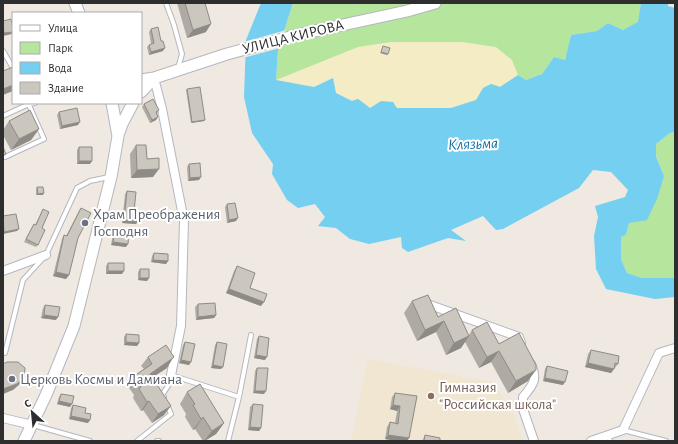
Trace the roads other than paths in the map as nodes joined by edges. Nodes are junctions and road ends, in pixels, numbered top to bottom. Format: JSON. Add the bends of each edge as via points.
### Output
{"nodes":[{"id":1,"x":166,"y":3,"type":"edge"},
{"id":2,"x":435,"y":3,"type":"edge"},
{"id":3,"x":3,"y":51,"type":"edge"},
{"id":4,"x":12,"y":66,"type":"edge"},
{"id":5,"x":12,"y":69,"type":"edge"},
{"id":6,"x":178,"y":70,"type":"junction"},
{"id":7,"x":8,"y":71,"type":"edge"},
{"id":8,"x":154,"y":78,"type":"junction"},
{"id":9,"x":142,"y":80,"type":"edge"},
{"id":10,"x":142,"y":91,"type":"edge"},
{"id":11,"x":28,"y":104,"type":"edge"},
{"id":12,"x":112,"y":104,"type":"edge"},
{"id":13,"x":132,"y":104,"type":"edge"},
{"id":14,"x":3,"y":116,"type":"edge"},
{"id":15,"x":118,"y":136,"type":"junction"},
{"id":16,"x":5,"y":157,"type":"edge"},
{"id":17,"x":111,"y":177,"type":"junction"},
{"id":18,"x":46,"y":256,"type":"junction"},
{"id":19,"x":3,"y":271,"type":"edge"},
{"id":20,"x":421,"y":301,"type":"edge"},
{"id":21,"x":251,"y":335,"type":"dead end"},
{"id":22,"x":675,"y":348,"type":"edge"},
{"id":23,"x":3,"y":354,"type":"edge"},
{"id":24,"x":171,"y":375,"type":"junction"},
{"id":25,"x":239,"y":397,"type":"junction"},
{"id":26,"x":3,"y":418,"type":"edge"},
{"id":27,"x":32,"y":425,"type":"junction"},
{"id":28,"x":623,"y":430,"type":"junction"},
{"id":29,"x":609,"y":438,"type":"edge"},
{"id":30,"x":24,"y":441,"type":"edge"},
{"id":31,"x":90,"y":441,"type":"edge"},
{"id":32,"x":137,"y":441,"type":"edge"},
{"id":33,"x":228,"y":441,"type":"edge"},
{"id":34,"x":534,"y":441,"type":"edge"},
{"id":35,"x":592,"y":441,"type":"edge"},
{"id":36,"x":666,"y":441,"type":"edge"}],
"edges":[{"from":1,"to":6,"type":"lane","via":[[182,54]]},
{"from":2,"to":6,"type":"main road","name":"УЛИЦА КИРОВА","via":[[302,34]]},
{"from":3,"to":4,"type":"lane"},
{"from":5,"to":7,"type":"lane"},
{"from":6,"to":8,"type":"main road","name":"УЛИЦА КИРОВА"},
{"from":8,"to":9,"type":"main road","name":"УЛИЦА КИРОВА"},
{"from":8,"to":10,"type":"main road"},
{"from":8,"to":24,"type":"street","via":[[184,221],[181,326]]},
{"from":11,"to":14,"type":"lane"},
{"from":11,"to":16,"type":"lane","via":[[44,139]]},
{"from":12,"to":15,"type":"main road"},
{"from":13,"to":15,"type":"main road"},
{"from":15,"to":17,"type":"main road"},
{"from":17,"to":18,"type":"lane","via":[[90,181],[77,188]]},
{"from":17,"to":27,"type":"main road","via":[[74,326]]},
{"from":18,"to":19,"type":"street"},
{"from":18,"to":23,"type":"lane","via":[[22,280]]},
{"from":20,"to":34,"type":"street","via":[[518,338],[534,371],[534,383],[523,397],[523,409]]},
{"from":21,"to":25,"type":"lane"},
{"from":22,"to":28,"type":"street","via":[[659,353]]},
{"from":24,"to":25,"type":"lane"},
{"from":24,"to":32,"type":"lane","via":[[162,395],[171,414]]},
{"from":25,"to":33,"type":"lane"},
{"from":26,"to":27,"type":"street"},
{"from":27,"to":30,"type":"main road"},
{"from":27,"to":31,"type":"lane"},
{"from":28,"to":29,"type":"street"},
{"from":28,"to":36,"type":"lane"},
{"from":29,"to":35,"type":"street"}]}
